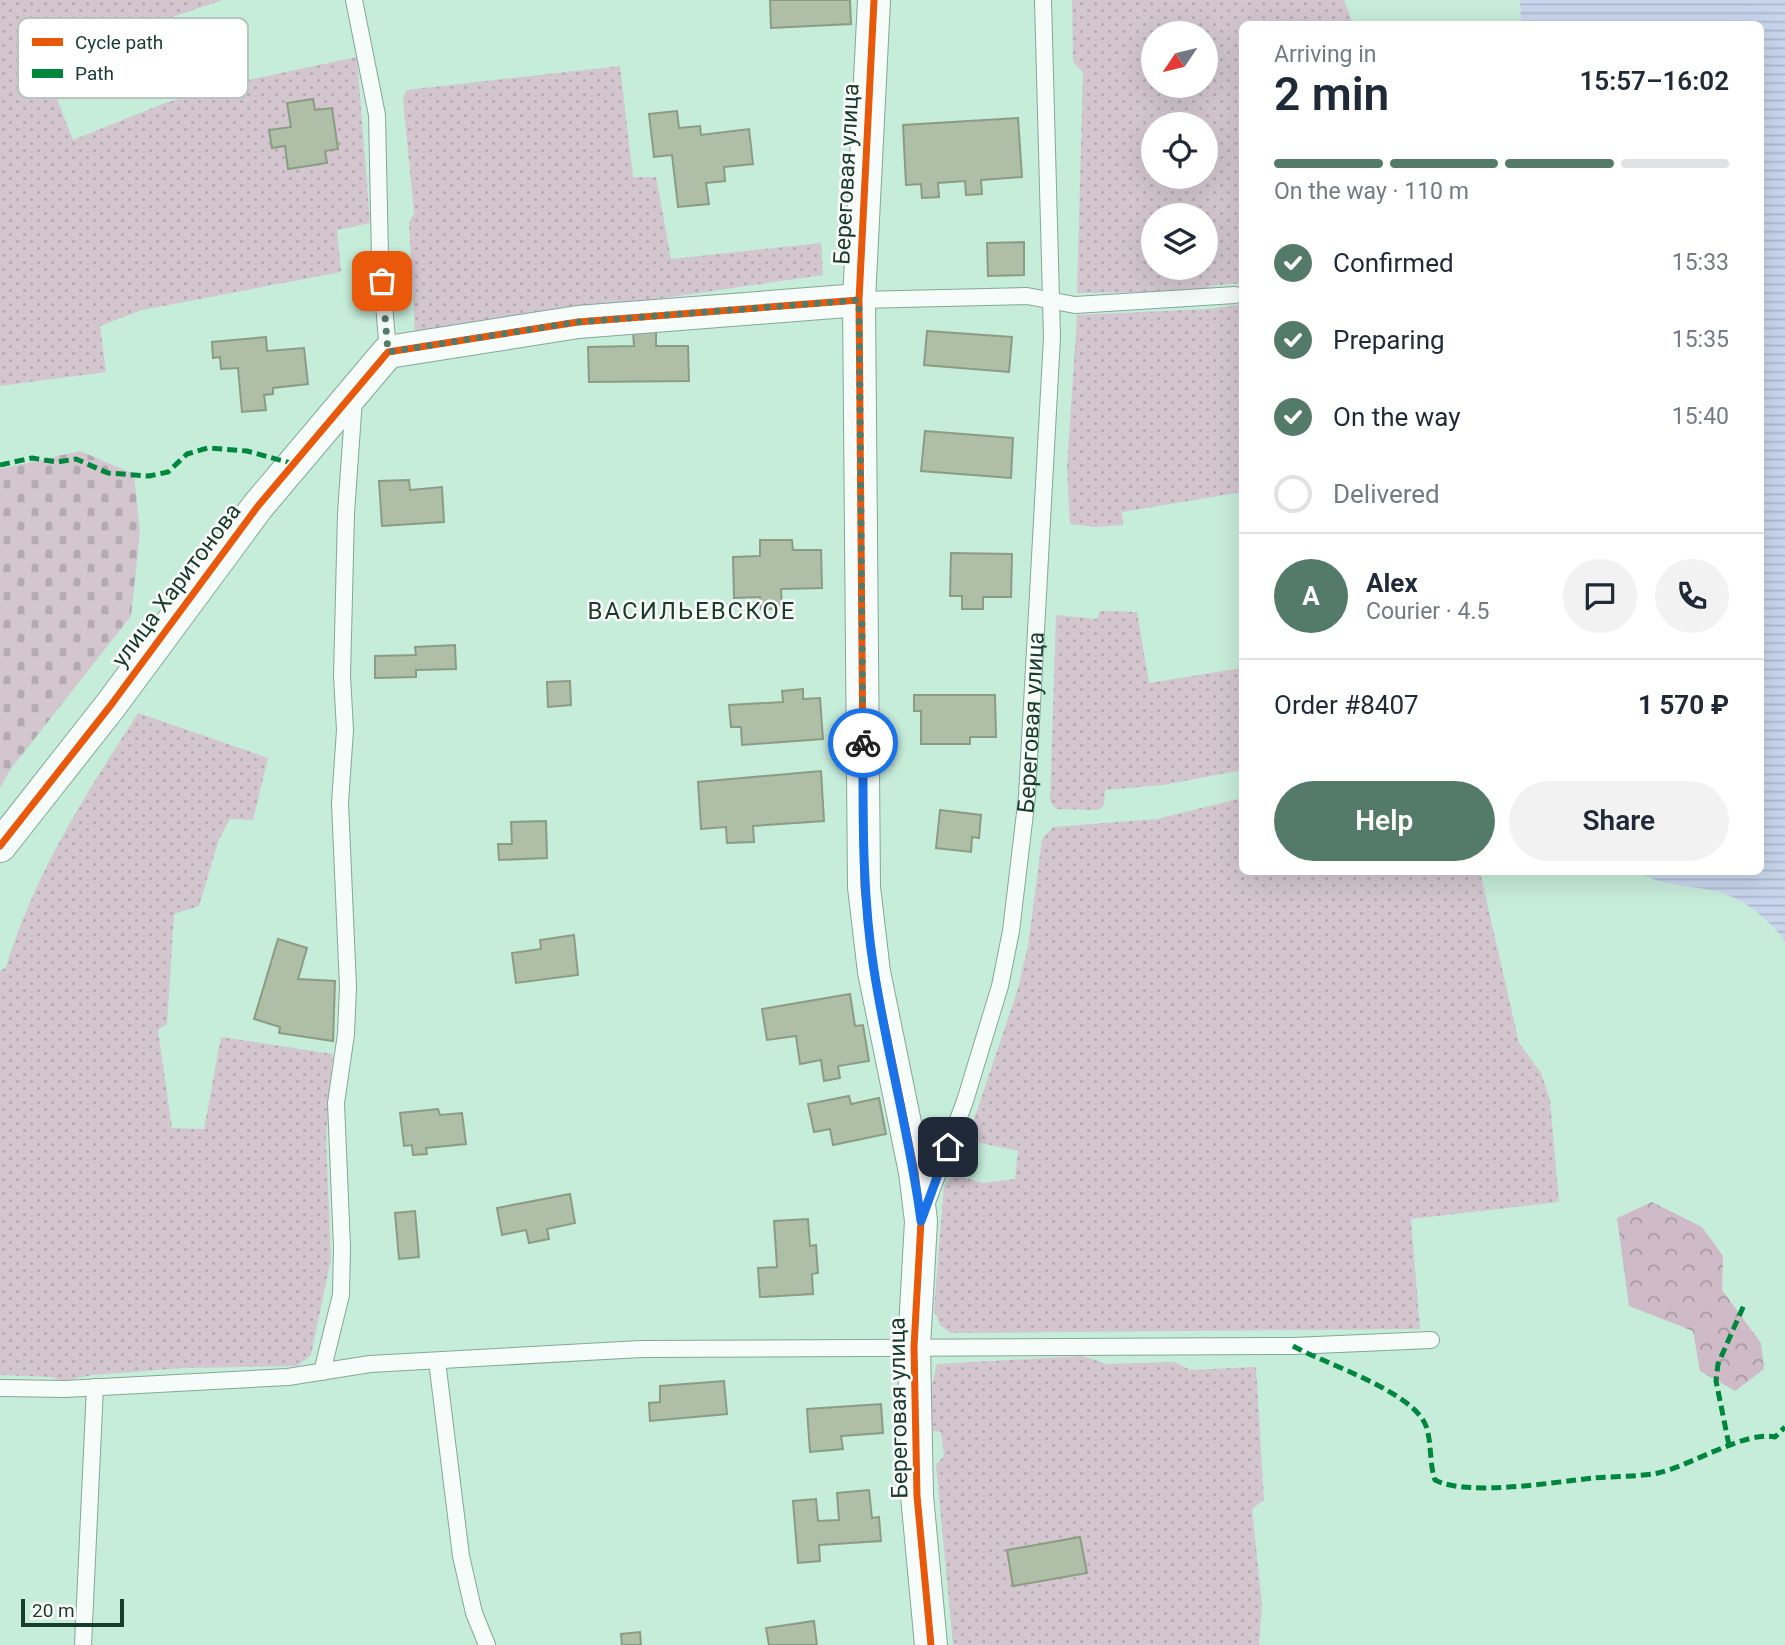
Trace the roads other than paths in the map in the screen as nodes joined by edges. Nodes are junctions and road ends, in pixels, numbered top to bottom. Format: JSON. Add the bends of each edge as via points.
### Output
{"nodes":[{"id":1,"x":354,"y":0,"type":"edge"},
{"id":2,"x":874,"y":0,"type":"edge"},
{"id":3,"x":1043,"y":0,"type":"edge"},
{"id":4,"x":1235,"y":295,"type":"dead end"},
{"id":5,"x":859,"y":300,"type":"junction"},
{"id":6,"x":1050,"y":300,"type":"junction"},
{"id":7,"x":388,"y":352,"type":"junction"},
{"id":8,"x":354,"y":393,"type":"junction"},
{"id":9,"x":0,"y":846,"type":"edge"},
{"id":10,"x":921,"y":1221,"type":"junction"},
{"id":11,"x":1432,"y":1340,"type":"dead end"},
{"id":12,"x":914,"y":1348,"type":"junction"},
{"id":13,"x":437,"y":1361,"type":"junction"},
{"id":14,"x":322,"y":1372,"type":"junction"},
{"id":15,"x":95,"y":1387,"type":"junction"},
{"id":16,"x":0,"y":1388,"type":"edge"},
{"id":17,"x":83,"y":1645,"type":"edge"},
{"id":18,"x":487,"y":1645,"type":"edge"},
{"id":19,"x":932,"y":1645,"type":"edge"}],
"edges":[{"from":1,"to":7,"type":"lane","via":[[377,115],[380,257]]},
{"from":2,"to":5,"type":"street","name":"Береговая улица"},
{"from":3,"to":6,"type":"lane","name":"Береговая улица"},
{"from":4,"to":6,"type":"lane","via":[[1075,305]]},
{"from":5,"to":6,"type":"lane","via":[[1027,296]]},
{"from":5,"to":7,"type":"street","via":[[578,322]]},
{"from":5,"to":10,"type":"street","name":"Береговая улица","via":[[864,887],[874,971]]},
{"from":6,"to":10,"type":"lane","name":"Береговая улица","via":[[1052,337],[1027,782],[1012,919],[987,1031]]},
{"from":7,"to":8,"type":"street","name":"улица Харитонова"},
{"from":8,"to":9,"type":"street","name":"улица Харитонова","via":[[258,506]]},
{"from":8,"to":14,"type":"lane","via":[[346,513],[340,803],[348,987],[335,1103],[341,1295]]},
{"from":10,"to":12,"type":"street","name":"Береговая улица"},
{"from":11,"to":12,"type":"lane","via":[[1293,1346]]},
{"from":12,"to":13,"type":"lane","via":[[640,1349]]},
{"from":12,"to":19,"type":"street","name":"Береговая улица","via":[[917,1496]]},
{"from":13,"to":14,"type":"lane"},
{"from":13,"to":18,"type":"lane","via":[[463,1567]]},
{"from":14,"to":15,"type":"lane"},
{"from":15,"to":16,"type":"lane"},
{"from":15,"to":17,"type":"lane"}]}
